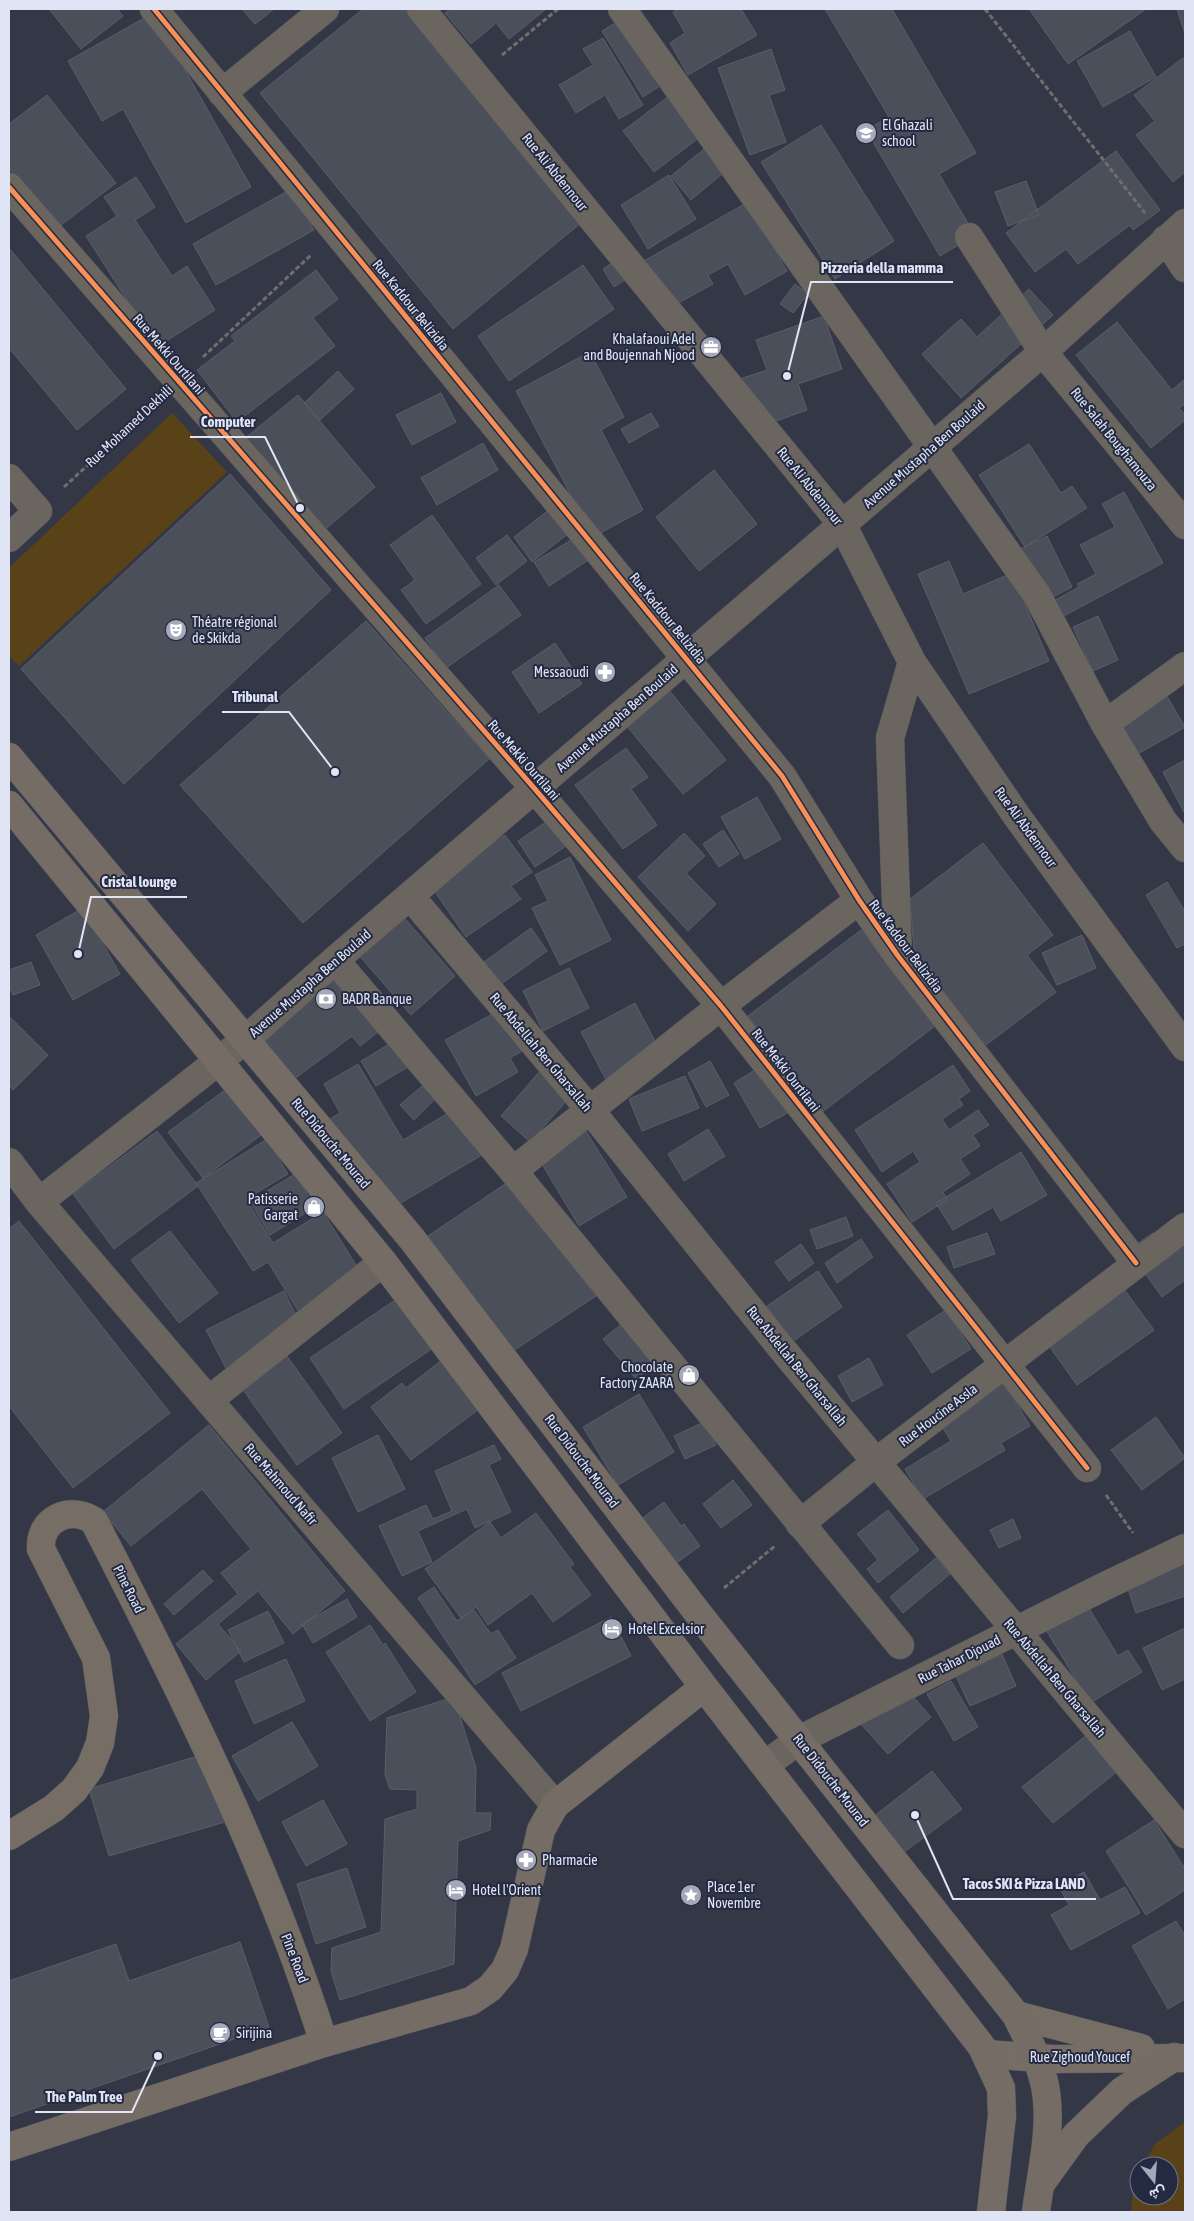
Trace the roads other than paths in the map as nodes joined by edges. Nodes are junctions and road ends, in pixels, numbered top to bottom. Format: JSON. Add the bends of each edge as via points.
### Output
{"nodes":[{"id":1,"x":154,"y":9,"type":"edge"},
{"id":2,"x":325,"y":9,"type":"edge"},
{"id":3,"x":421,"y":9,"type":"edge"},
{"id":4,"x":622,"y":9,"type":"edge"},
{"id":5,"x":222,"y":93,"type":"junction"},
{"id":6,"x":9,"y":187,"type":"edge"},
{"id":7,"x":1176,"y":231,"type":"edge"},
{"id":8,"x":970,"y":237,"type":"dead end"},
{"id":9,"x":1185,"y":268,"type":"edge"},
{"id":10,"x":1043,"y":352,"type":"junction"},
{"id":11,"x":933,"y":446,"type":"junction"},
{"id":12,"x":9,"y":478,"type":"edge"},
{"id":13,"x":842,"y":524,"type":"junction"},
{"id":14,"x":1185,"y":525,"type":"edge"},
{"id":15,"x":9,"y":538,"type":"edge"},
{"id":16,"x":686,"y":658,"type":"junction"},
{"id":17,"x":912,"y":662,"type":"junction"},
{"id":18,"x":1185,"y":666,"type":"edge"},
{"id":19,"x":1105,"y":724,"type":"junction"},
{"id":20,"x":9,"y":757,"type":"edge"},
{"id":21,"x":534,"y":788,"type":"junction"},
{"id":22,"x":9,"y":805,"type":"edge"},
{"id":23,"x":1185,"y":848,"type":"edge"},
{"id":24,"x":411,"y":897,"type":"junction"},
{"id":25,"x":858,"y":900,"type":"junction"},
{"id":26,"x":898,"y":956,"type":"junction"},
{"id":27,"x":334,"y":960,"type":"junction"},
{"id":28,"x":721,"y":1006,"type":"junction"},
{"id":29,"x":245,"y":1040,"type":"junction"},
{"id":30,"x":1185,"y":1047,"type":"edge"},
{"id":31,"x":218,"y":1061,"type":"junction"},
{"id":32,"x":590,"y":1110,"type":"junction"},
{"id":33,"x":9,"y":1162,"type":"edge"},
{"id":34,"x":513,"y":1171,"type":"junction"},
{"id":35,"x":39,"y":1202,"type":"junction"},
{"id":36,"x":1185,"y":1227,"type":"edge"},
{"id":37,"x":383,"y":1262,"type":"junction"},
{"id":38,"x":1136,"y":1263,"type":"junction"},
{"id":39,"x":1004,"y":1364,"type":"junction"},
{"id":40,"x":209,"y":1400,"type":"junction"},
{"id":41,"x":876,"y":1462,"type":"junction"},
{"id":42,"x":1087,"y":1468,"type":"road end"},
{"id":43,"x":800,"y":1524,"type":"junction"},
{"id":44,"x":1185,"y":1548,"type":"edge"},
{"id":45,"x":1016,"y":1630,"type":"junction"},
{"id":46,"x":900,"y":1645,"type":"dead end"},
{"id":47,"x":704,"y":1687,"type":"junction"},
{"id":48,"x":799,"y":1740,"type":"junction"},
{"id":49,"x":765,"y":1765,"type":"junction"},
{"id":50,"x":555,"y":1805,"type":"junction"},
{"id":51,"x":1185,"y":1834,"type":"edge"},
{"id":52,"x":9,"y":1836,"type":"edge"},
{"id":53,"x":1016,"y":2015,"type":"junction"},
{"id":54,"x":324,"y":2044,"type":"junction"},
{"id":55,"x":986,"y":2054,"type":"junction"},
{"id":56,"x":1180,"y":2057,"type":"edge"},
{"id":57,"x":1035,"y":2058,"type":"junction"},
{"id":58,"x":9,"y":2147,"type":"edge"},
{"id":59,"x":1040,"y":2185,"type":"junction"},
{"id":60,"x":991,"y":2212,"type":"edge"},
{"id":61,"x":1036,"y":2212,"type":"edge"}],
"edges":[{"from":1,"to":5,"type":"street","name":"Rue Kaddour Belizidia"},
{"from":2,"to":5,"type":"street"},
{"from":3,"to":13,"type":"street","name":"Rue Ali Abdennour"},
{"from":4,"to":11,"type":"street"},
{"from":5,"to":16,"type":"street","name":"Rue Kaddour Belizidia"},
{"from":6,"to":21,"type":"street","name":"Rue Mekki Ourtilani"},
{"from":7,"to":9,"type":"street"},
{"from":7,"to":10,"type":"street","name":"Avenue Mustapha Ben Boulaid"},
{"from":8,"to":10,"type":"street","name":"Rue Salah Boughamouza"},
{"from":10,"to":11,"type":"street","name":"Avenue Mustapha Ben Boulaid"},
{"from":10,"to":14,"type":"street","name":"Rue Salah Boughamouza"},
{"from":11,"to":13,"type":"street","name":"Avenue Mustapha Ben Boulaid"},
{"from":11,"to":19,"type":"street","via":[[1038,595]]},
{"from":12,"to":15,"type":"street","via":[[38,511]]},
{"from":13,"to":16,"type":"street","name":"Avenue Mustapha Ben Boulaid"},
{"from":13,"to":17,"type":"street","name":"Rue Ali Abdennour"},
{"from":16,"to":21,"type":"street","name":"Avenue Mustapha Ben Boulaid"},
{"from":16,"to":25,"type":"street","name":"Rue Kaddour Belizidia","via":[[782,776]]},
{"from":17,"to":26,"type":"street","via":[[890,738]]},
{"from":17,"to":30,"type":"street","name":"Rue Ali Abdennour","via":[[1016,815]]},
{"from":18,"to":19,"type":"street"},
{"from":19,"to":23,"type":"street","via":[[1163,821]]},
{"from":20,"to":29,"type":"main road","name":"Rue Didouche Mourad"},
{"from":21,"to":24,"type":"street","name":"Avenue Mustapha Ben Boulaid"},
{"from":21,"to":28,"type":"street","name":"Rue Mekki Ourtilani"},
{"from":22,"to":31,"type":"main road"},
{"from":24,"to":27,"type":"street","name":"Avenue Mustapha Ben Boulaid"},
{"from":24,"to":32,"type":"street","name":"Rue Abdellah Ben Gharsallah"},
{"from":25,"to":26,"type":"street","name":"Rue Kaddour Belizidia"},
{"from":25,"to":28,"type":"street"},
{"from":26,"to":38,"type":"street","name":"Rue Kaddour Belizidia"},
{"from":27,"to":29,"type":"street","name":"Avenue Mustapha Ben Boulaid"},
{"from":27,"to":34,"type":"street"},
{"from":28,"to":32,"type":"street"},
{"from":28,"to":39,"type":"street","name":"Rue Mekki Ourtilani"},
{"from":29,"to":31,"type":"street","name":"Avenue Mustapha Ben Boulaid"},
{"from":29,"to":48,"type":"main road","name":"Rue Didouche Mourad","via":[[412,1239]]},
{"from":31,"to":35,"type":"street","name":"Avenue Mustapha Ben Boulaid"},
{"from":31,"to":37,"type":"main road"},
{"from":32,"to":34,"type":"street"},
{"from":32,"to":41,"type":"street","name":"Rue Abdellah Ben Gharsallah"},
{"from":33,"to":35,"type":"street","name":"Rue Mahmoud Nafir"},
{"from":34,"to":43,"type":"street"},
{"from":35,"to":40,"type":"street","name":"Rue Mahmoud Nafir"},
{"from":36,"to":38,"type":"street","name":"Rue Houcine Assla"},
{"from":37,"to":40,"type":"street"},
{"from":37,"to":47,"type":"main road"},
{"from":38,"to":39,"type":"street","name":"Rue Houcine Assla"},
{"from":39,"to":41,"type":"street","name":"Rue Houcine Assla"},
{"from":39,"to":42,"type":"street","name":"Rue Mekki Ourtilani"},
{"from":40,"to":50,"type":"street","name":"Rue Mahmoud Nafir"},
{"from":41,"to":43,"type":"street","name":"Rue Houcine Assla"},
{"from":41,"to":45,"type":"street","name":"Rue Abdellah Ben Gharsallah"},
{"from":43,"to":46,"type":"street"},
{"from":44,"to":45,"type":"street","name":"Rue Tahar Djouad"},
{"from":45,"to":48,"type":"street","name":"Rue Tahar Djouad"},
{"from":45,"to":51,"type":"street","name":"Rue Abdellah Ben Gharsallah"},
{"from":47,"to":49,"type":"main road"},
{"from":47,"to":50,"type":"main road"},
{"from":48,"to":49,"type":"street","name":"Rue Tahar Djouad"},
{"from":48,"to":53,"type":"main road","name":"Rue Didouche Mourad"},
{"from":49,"to":55,"type":"main road"},
{"from":50,"to":54,"type":"main road","via":[[541,1830],[514,1949],[505,1970],[490,1988],[464,2003]]},
{"from":52,"to":54,"type":"street","name":"Pine Road","via":[[54,1808],[74,1790],[90,1768],[100,1743],[104,1716],[96,1658],[41,1549],[42,1536],[49,1524],[68,1514],[81,1514],[94,1521],[171,1669],[299,1966]]},
{"from":53,"to":56,"type":"street","name":"Rue Zighoud Youcef"},
{"from":53,"to":57,"type":"main road","name":"Rue Didouche Mourad"},
{"from":54,"to":58,"type":"main road"},
{"from":55,"to":57,"type":"street","name":"Rue Zighoud Youcef"},
{"from":55,"to":60,"type":"main road","via":[[1001,2088],[1002,2116]]},
{"from":56,"to":57,"type":"street","name":"Rue Zighoud Youcef"},
{"from":56,"to":59,"type":"main road","via":[[1122,2091],[1082,2128]]},
{"from":57,"to":59,"type":"main road","name":"Rue Didouche Mourad","via":[[1045,2086],[1048,2118]]},
{"from":59,"to":61,"type":"main road","name":"Rue Didouche Mourad"}]}
